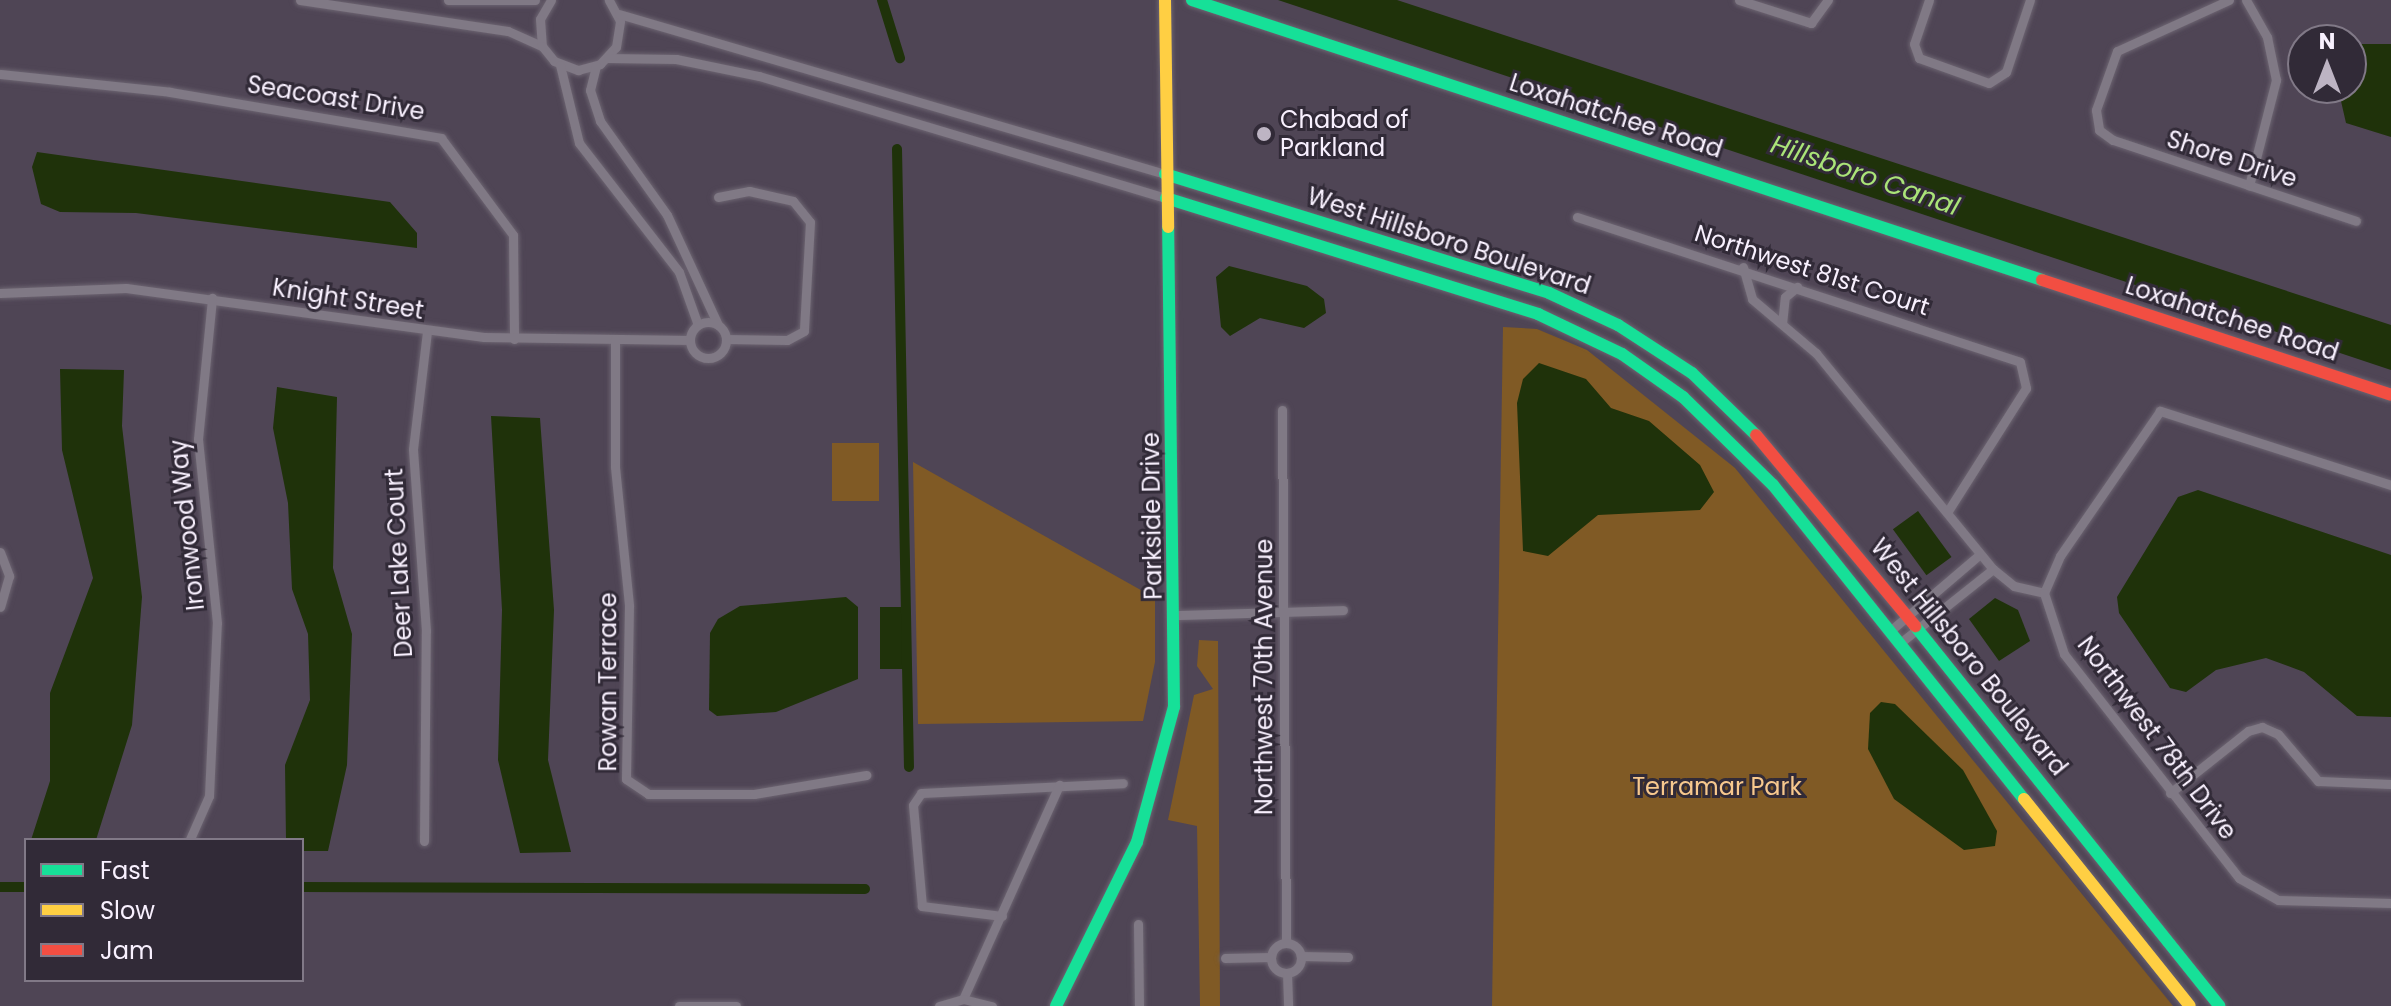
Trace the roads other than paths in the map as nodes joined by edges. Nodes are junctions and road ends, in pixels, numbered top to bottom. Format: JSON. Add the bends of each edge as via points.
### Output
{"nodes":[{"id":1,"x":300,"y":0,"type":"edge"},
{"id":2,"x":448,"y":0,"type":"edge"},
{"id":3,"x":535,"y":0,"type":"edge"},
{"id":4,"x":551,"y":0,"type":"edge"},
{"id":5,"x":609,"y":0,"type":"edge"},
{"id":6,"x":1165,"y":0,"type":"edge"},
{"id":7,"x":1192,"y":0,"type":"edge"},
{"id":8,"x":1739,"y":0,"type":"edge"},
{"id":9,"x":1828,"y":0,"type":"edge"},
{"id":10,"x":1929,"y":0,"type":"edge"},
{"id":11,"x":2030,"y":0,"type":"edge"},
{"id":12,"x":2229,"y":0,"type":"edge"},
{"id":13,"x":2246,"y":0,"type":"edge"},
{"id":14,"x":619,"y":14,"type":"junction"},
{"id":15,"x":542,"y":46,"type":"junction"},
{"id":16,"x":608,"y":58,"type":"junction"},
{"id":17,"x":560,"y":65,"type":"junction"},
{"id":18,"x":596,"y":66,"type":"junction"},
{"id":19,"x":0,"y":74,"type":"edge"},
{"id":20,"x":1165,"y":174,"type":"junction"},
{"id":21,"x":2249,"y":186,"type":"junction"},
{"id":22,"x":718,"y":197,"type":"dead end"},
{"id":23,"x":1166,"y":198,"type":"junction"},
{"id":24,"x":1577,"y":217,"type":"dead end"},
{"id":25,"x":2356,"y":221,"type":"dead end"},
{"id":26,"x":1743,"y":267,"type":"junction"},
{"id":27,"x":1797,"y":287,"type":"junction"},
{"id":28,"x":0,"y":293,"type":"edge"},
{"id":29,"x":212,"y":298,"type":"junction"},
{"id":30,"x":1782,"y":324,"type":"junction"},
{"id":31,"x":698,"y":325,"type":"junction"},
{"id":32,"x":718,"y":325,"type":"junction"},
{"id":33,"x":427,"y":331,"type":"junction"},
{"id":34,"x":514,"y":339,"type":"junction"},
{"id":35,"x":615,"y":339,"type":"junction"},
{"id":36,"x":726,"y":339,"type":"junction"},
{"id":37,"x":690,"y":340,"type":"junction"},
{"id":38,"x":2391,"y":395,"type":"edge"},
{"id":39,"x":1282,"y":410,"type":"dead end"},
{"id":40,"x":2391,"y":485,"type":"edge"},
{"id":41,"x":1948,"y":511,"type":"junction"},
{"id":42,"x":0,"y":552,"type":"edge"},
{"id":43,"x":1980,"y":554,"type":"junction"},
{"id":44,"x":1993,"y":569,"type":"junction"},
{"id":45,"x":2044,"y":593,"type":"junction"},
{"id":46,"x":0,"y":607,"type":"edge"},
{"id":47,"x":1343,"y":610,"type":"dead end"},
{"id":48,"x":1284,"y":611,"type":"junction"},
{"id":49,"x":1176,"y":615,"type":"junction"},
{"id":50,"x":1908,"y":616,"type":"junction"},
{"id":51,"x":1918,"y":629,"type":"junction"},
{"id":52,"x":1890,"y":631,"type":"junction"},
{"id":53,"x":1900,"y":643,"type":"junction"},
{"id":54,"x":866,"y":775,"type":"dead end"},
{"id":55,"x":1123,"y":783,"type":"dead end"},
{"id":56,"x":2391,"y":784,"type":"edge"},
{"id":57,"x":1059,"y":785,"type":"junction"},
{"id":58,"x":2170,"y":793,"type":"junction"},
{"id":59,"x":191,"y":838,"type":"edge"},
{"id":60,"x":424,"y":841,"type":"dead end"},
{"id":61,"x":2391,"y":903,"type":"edge"},
{"id":62,"x":1002,"y":916,"type":"junction"},
{"id":63,"x":1138,"y":924,"type":"dead end"},
{"id":64,"x":1286,"y":943,"type":"junction"},
{"id":65,"x":1301,"y":956,"type":"junction"},
{"id":66,"x":1271,"y":957,"type":"junction"},
{"id":67,"x":1348,"y":957,"type":"dead end"},
{"id":68,"x":1225,"y":958,"type":"dead end"},
{"id":69,"x":1287,"y":973,"type":"junction"},
{"id":70,"x":965,"y":1003,"type":"edge"},
{"id":71,"x":990,"y":1005,"type":"edge"},
{"id":72,"x":679,"y":1006,"type":"edge"},
{"id":73,"x":736,"y":1006,"type":"edge"},
{"id":74,"x":939,"y":1006,"type":"edge"},
{"id":75,"x":1056,"y":1006,"type":"edge"},
{"id":76,"x":1139,"y":1006,"type":"edge"},
{"id":77,"x":1288,"y":1006,"type":"edge"},
{"id":78,"x":2190,"y":1006,"type":"edge"},
{"id":79,"x":2219,"y":1006,"type":"edge"}],
"edges":[{"from":1,"to":15,"type":"street","via":[[508,31]]},
{"from":2,"to":3,"type":"street"},
{"from":4,"to":15,"type":"street","via":[[540,19]]},
{"from":5,"to":14,"type":"street"},
{"from":6,"to":20,"type":"street","name":"Parkside Drive"},
{"from":7,"to":38,"type":"street","name":"Loxahatchee Road"},
{"from":8,"to":9,"type":"street","via":[[1811,23]]},
{"from":10,"to":11,"type":"street","via":[[1914,44],[1919,58],[1989,83],[2006,72]]},
{"from":12,"to":21,"type":"street","name":"Shore Drive","via":[[2117,51],[2096,110],[2099,130]]},
{"from":13,"to":21,"type":"street","via":[[2267,37],[2276,80]]},
{"from":14,"to":16,"type":"street","via":[[620,34]]},
{"from":14,"to":20,"type":"street","name":"West Hillsboro Boulevard"},
{"from":15,"to":17,"type":"street"},
{"from":16,"to":18,"type":"street"},
{"from":16,"to":23,"type":"street","name":"West Hillsboro Boulevard","via":[[676,59],[759,76]]},
{"from":17,"to":18,"type":"street"},
{"from":17,"to":31,"type":"street","via":[[579,143],[679,272]]},
{"from":18,"to":32,"type":"street","via":[[590,90],[600,121],[667,215]]},
{"from":19,"to":34,"type":"street","name":"Seacoast Drive","via":[[170,92],[441,138],[510,227]]},
{"from":20,"to":23,"type":"street","name":"Parkside Drive"},
{"from":20,"to":50,"type":"street","name":"West Hillsboro Boulevard","via":[[1532,287],[1631,333],[1748,422]]},
{"from":21,"to":25,"type":"street","name":"Shore Drive"},
{"from":22,"to":36,"type":"street","via":[[749,191],[793,201],[810,222],[804,331],[787,340]]},
{"from":23,"to":49,"type":"street","name":"Parkside Drive"},
{"from":23,"to":52,"type":"street","name":"West Hillsboro Boulevard","via":[[1514,305],[1622,354],[1738,445]]},
{"from":24,"to":26,"type":"street","name":"Northwest 81st Court"},
{"from":26,"to":27,"type":"street","name":"Northwest 81st Court"},
{"from":26,"to":30,"type":"street","via":[[1752,299]]},
{"from":27,"to":30,"type":"street","via":[[1785,297]]},
{"from":27,"to":41,"type":"street","name":"Northwest 81st Court","via":[[2020,362],[2028,373],[2026,388]]},
{"from":28,"to":29,"type":"street","name":"Knight Street","via":[[102,287]]},
{"from":29,"to":33,"type":"street","name":"Knight Street"},
{"from":29,"to":59,"type":"street","name":"Ironwood Way","via":[[198,439],[214,544],[216,635],[207,809]]},
{"from":30,"to":41,"type":"street","via":[[1836,375]]},
{"from":31,"to":32,"type":"street"},
{"from":31,"to":37,"type":"street"},
{"from":32,"to":36,"type":"street"},
{"from":33,"to":34,"type":"street","name":"Knight Street"},
{"from":33,"to":60,"type":"street","name":"Deer Lake Court","via":[[413,449],[426,631]]},
{"from":34,"to":35,"type":"street","name":"Knight Street"},
{"from":35,"to":37,"type":"street","name":"Knight Street"},
{"from":35,"to":54,"type":"street","name":"Rowan Terrace","via":[[615,467],[629,606],[626,779],[648,794],[754,794]]},
{"from":36,"to":37,"type":"street","name":"Knight Street","via":[[708,358]]},
{"from":39,"to":48,"type":"street","name":"Northwest 70th Avenue"},
{"from":40,"to":45,"type":"street","via":[[2160,411],[2060,556]]},
{"from":41,"to":43,"type":"street"},
{"from":42,"to":46,"type":"street","via":[[9,576]]},
{"from":43,"to":44,"type":"street"},
{"from":43,"to":50,"type":"street"},
{"from":44,"to":45,"type":"street","via":[[2014,586]]},
{"from":44,"to":51,"type":"street"},
{"from":45,"to":58,"type":"street","name":"Northwest 78th Drive","via":[[2064,654]]},
{"from":47,"to":48,"type":"street"},
{"from":48,"to":49,"type":"street"},
{"from":48,"to":64,"type":"street","name":"Northwest 70th Avenue"},
{"from":49,"to":75,"type":"street","name":"Parkside Drive","via":[[1174,707],[1155,791]]},
{"from":50,"to":51,"type":"street","name":"West Hillsboro Boulevard"},
{"from":50,"to":52,"type":"street"},
{"from":51,"to":53,"type":"street"},
{"from":51,"to":79,"type":"street","name":"West Hillsboro Boulevard"},
{"from":52,"to":53,"type":"street","name":"West Hillsboro Boulevard"},
{"from":53,"to":78,"type":"street","name":"West Hillsboro Boulevard"},
{"from":55,"to":57,"type":"street"},
{"from":56,"to":58,"type":"street","via":[[2318,781],[2278,734],[2262,727],[2248,731]]},
{"from":57,"to":62,"type":"street"},
{"from":57,"to":62,"type":"street","via":[[921,793],[913,805],[922,906]]},
{"from":58,"to":61,"type":"street","name":"Northwest 78th Drive","via":[[2258,891],[2305,904]]},
{"from":62,"to":70,"type":"street"},
{"from":63,"to":76,"type":"street"},
{"from":64,"to":65,"type":"street"},
{"from":64,"to":66,"type":"street"},
{"from":65,"to":67,"type":"street"},
{"from":65,"to":69,"type":"street"},
{"from":66,"to":68,"type":"street"},
{"from":66,"to":69,"type":"street"},
{"from":69,"to":77,"type":"street"},
{"from":70,"to":71,"type":"street"},
{"from":70,"to":74,"type":"street"},
{"from":72,"to":73,"type":"street"}]}
